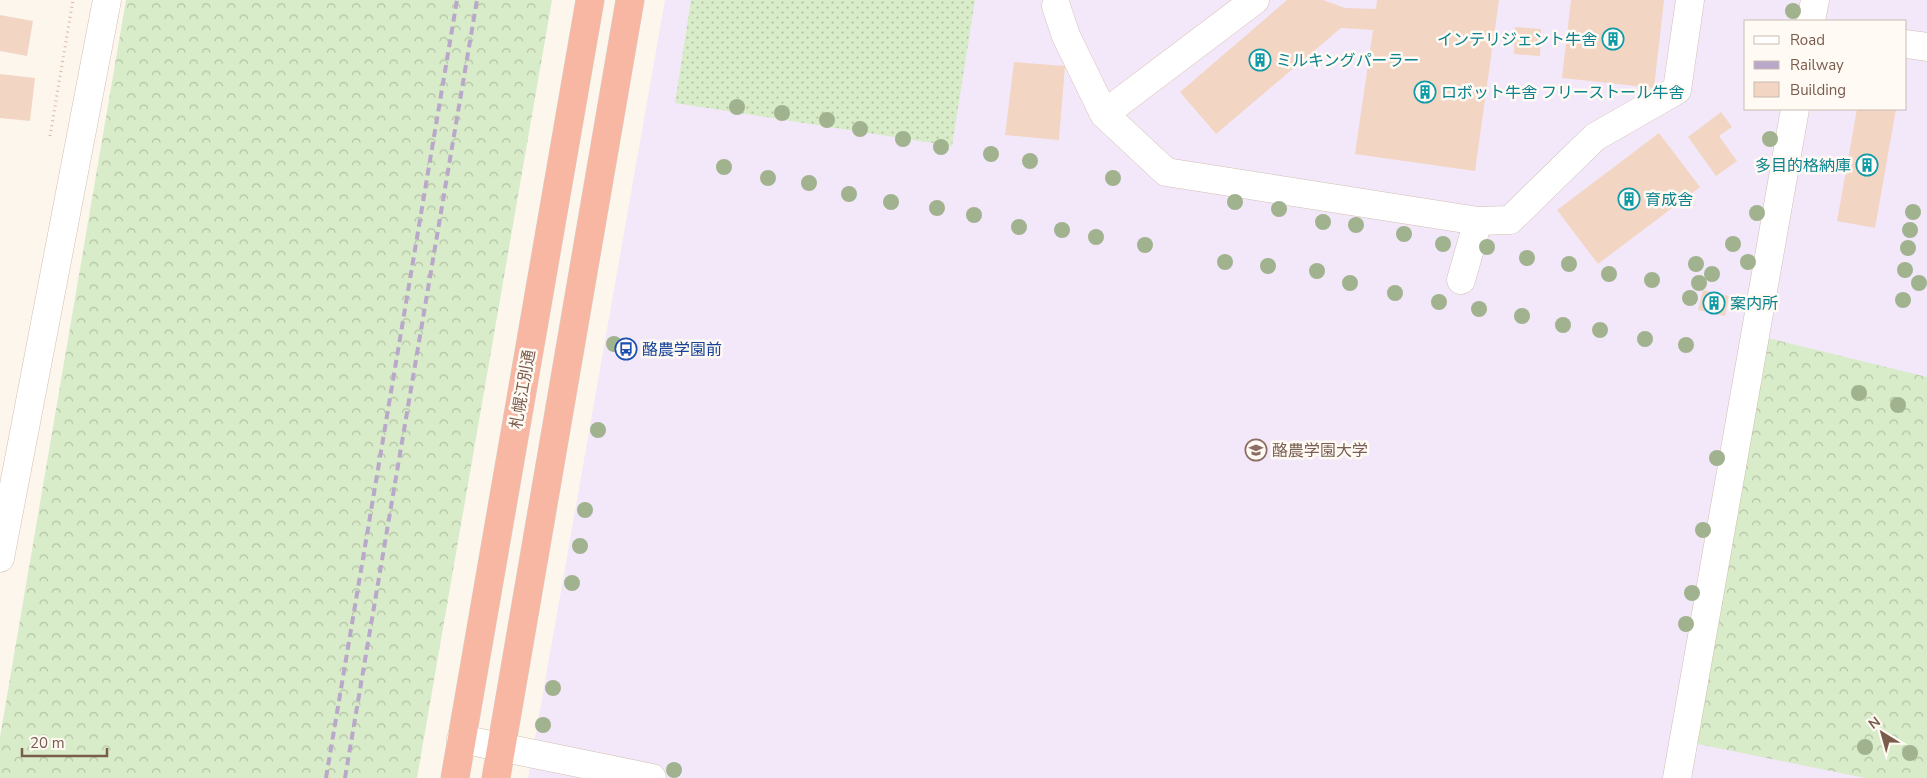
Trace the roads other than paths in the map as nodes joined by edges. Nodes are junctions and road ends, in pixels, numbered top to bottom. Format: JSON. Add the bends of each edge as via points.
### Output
{"nodes":[{"id":1,"x":107,"y":0,"type":"edge"},
{"id":2,"x":590,"y":0,"type":"edge"},
{"id":3,"x":630,"y":0,"type":"edge"},
{"id":4,"x":1255,"y":0,"type":"edge"},
{"id":5,"x":1690,"y":0,"type":"edge"},
{"id":6,"x":1815,"y":0,"type":"edge"},
{"id":7,"x":1056,"y":6,"type":"dead end"},
{"id":8,"x":1811,"y":20,"type":"edge"},
{"id":9,"x":1907,"y":44,"type":"edge"},
{"id":10,"x":1927,"y":47,"type":"edge"},
{"id":11,"x":1796,"y":110,"type":"edge"},
{"id":12,"x":1104,"y":114,"type":"junction"},
{"id":13,"x":1478,"y":221,"type":"junction"},
{"id":14,"x":1461,"y":280,"type":"dead end"},
{"id":15,"x":4,"y":507,"type":"edge"},
{"id":16,"x":0,"y":558,"type":"edge"},
{"id":17,"x":462,"y":739,"type":"junction"},
{"id":18,"x":501,"y":747,"type":"junction"},
{"id":19,"x":455,"y":778,"type":"edge"},
{"id":20,"x":496,"y":778,"type":"edge"},
{"id":21,"x":652,"y":778,"type":"edge"},
{"id":22,"x":1677,"y":778,"type":"edge"}],
"edges":[{"from":1,"to":15,"type":"street"},
{"from":2,"to":17,"type":"highway","name":"札幌江別通"},
{"from":3,"to":18,"type":"highway"},
{"from":4,"to":12,"type":"street"},
{"from":5,"to":13,"type":"street","via":[[1677,90],[1595,137],[1510,220]]},
{"from":6,"to":8,"type":"street"},
{"from":7,"to":12,"type":"street","via":[[1066,36]]},
{"from":9,"to":10,"type":"street"},
{"from":11,"to":22,"type":"street"},
{"from":12,"to":13,"type":"street","via":[[1166,172]]},
{"from":13,"to":14,"type":"street"},
{"from":15,"to":16,"type":"street"},
{"from":17,"to":18,"type":"street"},
{"from":17,"to":19,"type":"highway","name":"札幌江別通"},
{"from":18,"to":20,"type":"highway"},
{"from":18,"to":21,"type":"street"}]}
